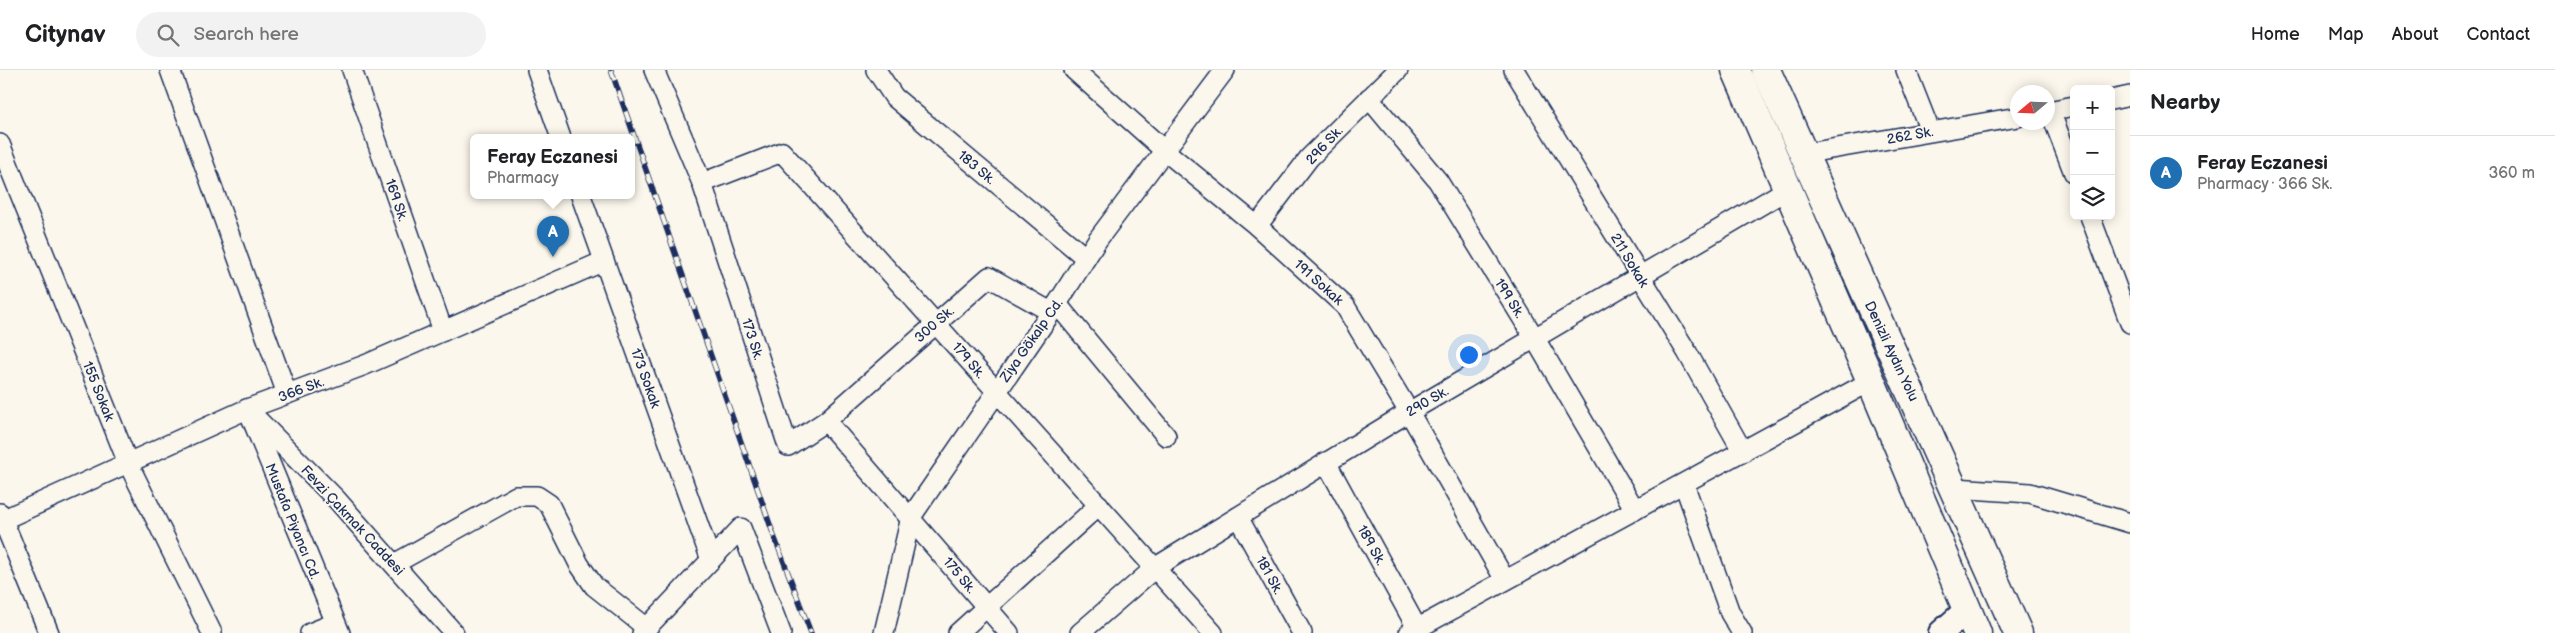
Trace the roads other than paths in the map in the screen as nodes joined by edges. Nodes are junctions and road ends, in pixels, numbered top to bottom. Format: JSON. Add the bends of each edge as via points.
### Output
{"nodes":[{"id":1,"x":170,"y":70,"type":"edge"},
{"id":2,"x":352,"y":70,"type":"edge"},
{"id":3,"x":537,"y":70,"type":"edge"},
{"id":4,"x":654,"y":70,"type":"edge"},
{"id":5,"x":876,"y":70,"type":"edge"},
{"id":6,"x":1074,"y":70,"type":"edge"},
{"id":7,"x":1398,"y":70,"type":"edge"},
{"id":8,"x":1514,"y":70,"type":"edge"},
{"id":9,"x":1736,"y":70,"type":"edge"},
{"id":10,"x":1766,"y":70,"type":"edge"},
{"id":11,"x":1906,"y":70,"type":"edge"},
{"id":12,"x":1220,"y":72,"type":"edge"},
{"id":13,"x":2130,"y":96,"type":"edge"},
{"id":14,"x":1369,"y":98,"type":"junction"},
{"id":15,"x":2115,"y":99,"type":"edge"},
{"id":16,"x":2070,"y":107,"type":"edge"},
{"id":17,"x":2055,"y":110,"type":"edge"},
{"id":18,"x":2010,"y":118,"type":"edge"},
{"id":19,"x":2055,"y":126,"type":"edge"},
{"id":20,"x":1930,"y":132,"type":"junction"},
{"id":21,"x":560,"y":134,"type":"edge"},
{"id":22,"x":0,"y":144,"type":"edge"},
{"id":23,"x":1165,"y":151,"type":"junction"},
{"id":24,"x":1802,"y":154,"type":"junction"},
{"id":25,"x":2070,"y":163,"type":"edge"},
{"id":26,"x":702,"y":183,"type":"junction"},
{"id":27,"x":1788,"y":189,"type":"junction"},
{"id":28,"x":582,"y":199,"type":"edge"},
{"id":29,"x":2092,"y":220,"type":"edge"},
{"id":30,"x":1257,"y":226,"type":"junction"},
{"id":31,"x":1086,"y":258,"type":"junction"},
{"id":32,"x":604,"y":261,"type":"junction"},
{"id":33,"x":1640,"y":274,"type":"junction"},
{"id":34,"x":2124,"y":290,"type":"edge"},
{"id":35,"x":1054,"y":308,"type":"junction"},
{"id":36,"x":935,"y":322,"type":"junction"},
{"id":37,"x":2130,"y":324,"type":"edge"},
{"id":38,"x":443,"y":331,"type":"junction"},
{"id":39,"x":1534,"y":337,"type":"junction"},
{"id":40,"x":1872,"y":381,"type":"junction"},
{"id":41,"x":996,"y":391,"type":"junction"},
{"id":42,"x":287,"y":394,"type":"junction"},
{"id":43,"x":247,"y":409,"type":"junction"},
{"id":44,"x":1409,"y":412,"type":"junction"},
{"id":45,"x":826,"y":421,"type":"junction"},
{"id":46,"x":1166,"y":436,"type":"dead end"},
{"id":47,"x":1743,"y":452,"type":"junction"},
{"id":48,"x":1326,"y":462,"type":"junction"},
{"id":49,"x":128,"y":463,"type":"junction"},
{"id":50,"x":1684,"y":484,"type":"junction"},
{"id":51,"x":1955,"y":488,"type":"junction"},
{"id":52,"x":1100,"y":505,"type":"junction"},
{"id":53,"x":1635,"y":510,"type":"junction"},
{"id":54,"x":1238,"y":517,"type":"junction"},
{"id":55,"x":1,"y":518,"type":"edge"},
{"id":56,"x":911,"y":518,"type":"junction"},
{"id":57,"x":2130,"y":523,"type":"edge"},
{"id":58,"x":711,"y":560,"type":"junction"},
{"id":59,"x":394,"y":564,"type":"junction"},
{"id":60,"x":1156,"y":567,"type":"junction"},
{"id":61,"x":1505,"y":580,"type":"junction"},
{"id":62,"x":986,"y":607,"type":"junction"},
{"id":63,"x":1972,"y":621,"type":"edge"},
{"id":64,"x":337,"y":628,"type":"edge"},
{"id":65,"x":645,"y":630,"type":"edge"},
{"id":66,"x":1413,"y":631,"type":"edge"},
{"id":67,"x":49,"y":633,"type":"edge"},
{"id":68,"x":212,"y":633,"type":"edge"},
{"id":69,"x":310,"y":633,"type":"edge"},
{"id":70,"x":454,"y":633,"type":"edge"},
{"id":71,"x":781,"y":633,"type":"edge"},
{"id":72,"x":884,"y":633,"type":"edge"},
{"id":73,"x":958,"y":633,"type":"edge"},
{"id":74,"x":1009,"y":633,"type":"edge"},
{"id":75,"x":1080,"y":633,"type":"edge"},
{"id":76,"x":1213,"y":633,"type":"edge"},
{"id":77,"x":1302,"y":633,"type":"edge"},
{"id":78,"x":1742,"y":633,"type":"edge"},
{"id":79,"x":1941,"y":633,"type":"edge"},
{"id":80,"x":2018,"y":633,"type":"edge"}],
"edges":[{"from":1,"to":42,"type":"street"},
{"from":2,"to":38,"type":"street","name":"169 Sk."},
{"from":3,"to":21,"type":"street"},
{"from":4,"to":26,"type":"street","name":"173 Sk."},
{"from":5,"to":31,"type":"street","name":"183 Sk.","via":[[894,97]]},
{"from":6,"to":23,"type":"street","name":"191 Sokak"},
{"from":7,"to":14,"type":"street","name":"296 Sk."},
{"from":8,"to":33,"type":"street","name":"211 Sokak"},
{"from":9,"to":27,"type":"highway"},
{"from":10,"to":24,"type":"highway","name":"Denizli Aydın Yolu"},
{"from":11,"to":20,"type":"street"},
{"from":12,"to":23,"type":"street","name":"Ziya Gökalp Cd."},
{"from":13,"to":15,"type":"street"},
{"from":14,"to":30,"type":"street","name":"296 Sk.","via":[[1309,158]]},
{"from":14,"to":39,"type":"street","name":"199 Sk.","via":[[1438,181]]},
{"from":16,"to":17,"type":"street"},
{"from":18,"to":20,"type":"street","name":"262 Sk."},
{"from":19,"to":25,"type":"street"},
{"from":20,"to":24,"type":"street","name":"262 Sk."},
{"from":22,"to":49,"type":"street","name":"155 Sokak"},
{"from":23,"to":30,"type":"street","name":"191 Sokak"},
{"from":23,"to":31,"type":"street","name":"Ziya Gökalp Cd."},
{"from":24,"to":51,"type":"highway","name":"Denizli Aydın Yolu"},
{"from":26,"to":36,"type":"street","name":"179 Sk.","via":[[782,152]]},
{"from":26,"to":45,"type":"street","name":"173 Sk.","via":[[788,446]]},
{"from":27,"to":33,"type":"street","name":"290 Sk."},
{"from":27,"to":40,"type":"highway"},
{"from":28,"to":32,"type":"street","name":"173 Sokak"},
{"from":29,"to":34,"type":"street"},
{"from":30,"to":44,"type":"street","name":"191 Sokak","via":[[1345,306]]},
{"from":31,"to":35,"type":"street","name":"Ziya Gökalp Cd."},
{"from":32,"to":38,"type":"street","name":"366 Sk."},
{"from":32,"to":58,"type":"street","name":"173 Sokak"},
{"from":33,"to":39,"type":"street","name":"290 Sk."},
{"from":33,"to":47,"type":"street","name":"211 Sokak"},
{"from":34,"to":37,"type":"street"},
{"from":35,"to":36,"type":"street","name":"300 Sk.","via":[[989,277]]},
{"from":35,"to":41,"type":"street","name":"Ziya Gökalp Cd."},
{"from":35,"to":46,"type":"street","name":"300 Sk."},
{"from":36,"to":41,"type":"street","name":"179 Sk."},
{"from":36,"to":45,"type":"street","name":"300 Sk."},
{"from":38,"to":42,"type":"street","name":"366 Sk."},
{"from":39,"to":44,"type":"street","name":"290 Sk."},
{"from":39,"to":53,"type":"street","name":"199 Sk."},
{"from":40,"to":47,"type":"street"},
{"from":40,"to":63,"type":"highway"},
{"from":41,"to":52,"type":"street","name":"179 Sk."},
{"from":41,"to":56,"type":"street","name":"Ziya Gökalp Cd."},
{"from":42,"to":43,"type":"street","name":"366 Sk."},
{"from":43,"to":49,"type":"street","name":"366 Sk."},
{"from":43,"to":59,"type":"street","name":"Fevzi Çakmak Caddesi","via":[[337,500]]},
{"from":43,"to":64,"type":"street","name":"Mustafa Piyancı Cd."},
{"from":44,"to":48,"type":"street","name":"290 Sk."},
{"from":44,"to":61,"type":"street","name":"191 Sokak"},
{"from":45,"to":56,"type":"street"},
{"from":47,"to":50,"type":"street"},
{"from":48,"to":54,"type":"street","name":"290 Sk."},
{"from":48,"to":66,"type":"street","name":"189 Sk."},
{"from":49,"to":55,"type":"street","name":"366 Sk."},
{"from":49,"to":68,"type":"street","name":"155 Sokak"},
{"from":50,"to":53,"type":"street"},
{"from":50,"to":78,"type":"street","via":[[1730,613]]},
{"from":51,"to":57,"type":"street","via":[[2030,493]]},
{"from":51,"to":80,"type":"highway","name":"Denizli Aydın Yolu"},
{"from":52,"to":60,"type":"street","name":"179 Sk."},
{"from":52,"to":62,"type":"street"},
{"from":53,"to":61,"type":"street"},
{"from":54,"to":60,"type":"street","name":"290 Sk."},
{"from":54,"to":77,"type":"street","name":"181 Sk."},
{"from":55,"to":67,"type":"street"},
{"from":56,"to":62,"type":"street","name":"175 Sk."},
{"from":56,"to":72,"type":"street","name":"Ziya Gökalp Cd."},
{"from":58,"to":65,"type":"street"},
{"from":58,"to":71,"type":"street","via":[[740,528]]},
{"from":59,"to":65,"type":"street","via":[[516,496],[537,496],[548,504],[578,564],[594,586]]},
{"from":59,"to":70,"type":"street","name":"Fevzi Çakmak Caddesi"},
{"from":60,"to":75,"type":"street","name":"290 Sk."},
{"from":60,"to":76,"type":"street","name":"179 Sk."},
{"from":61,"to":66,"type":"street"},
{"from":62,"to":73,"type":"street"},
{"from":62,"to":74,"type":"street","name":"175 Sk."},
{"from":63,"to":79,"type":"main road"},
{"from":64,"to":69,"type":"street"}]}
